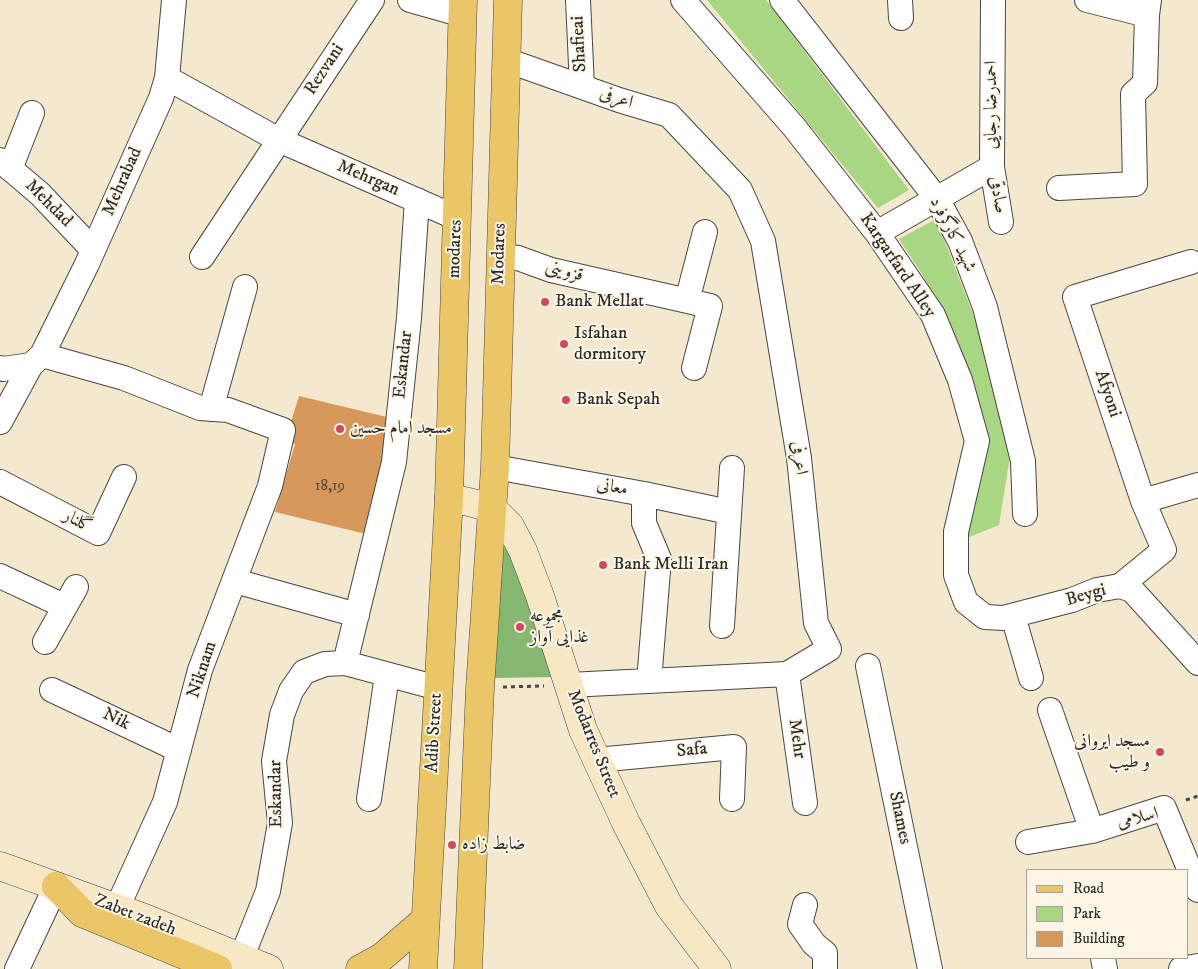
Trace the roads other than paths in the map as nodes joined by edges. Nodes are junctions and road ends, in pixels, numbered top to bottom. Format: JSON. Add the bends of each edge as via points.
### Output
{"nodes":[{"id":1,"x":174,"y":0,"type":"edge"},
{"id":2,"x":372,"y":0,"type":"edge"},
{"id":3,"x":410,"y":0,"type":"edge"},
{"id":4,"x":508,"y":0,"type":"edge"},
{"id":5,"x":578,"y":0,"type":"edge"},
{"id":6,"x":683,"y":0,"type":"edge"},
{"id":7,"x":782,"y":0,"type":"edge"},
{"id":8,"x":993,"y":0,"type":"edge"},
{"id":9,"x":1087,"y":0,"type":"edge"},
{"id":10,"x":1148,"y":7,"type":"edge"},
{"id":11,"x":463,"y":8,"type":"edge"},
{"id":12,"x":506,"y":60,"type":"junction"},
{"id":13,"x":167,"y":78,"type":"junction"},
{"id":14,"x":582,"y":87,"type":"junction"},
{"id":15,"x":32,"y":113,"type":"dead end"},
{"id":16,"x":279,"y":140,"type":"junction"},
{"id":17,"x":5,"y":164,"type":"edge"},
{"id":18,"x":992,"y":168,"type":"junction"},
{"id":19,"x":1059,"y":188,"type":"dead end"},
{"id":20,"x":937,"y":199,"type":"junction"},
{"id":21,"x":417,"y":200,"type":"junction"},
{"id":22,"x":457,"y":218,"type":"junction"},
{"id":23,"x":1001,"y":222,"type":"dead end"},
{"id":24,"x":705,"y":232,"type":"dead end"},
{"id":25,"x":877,"y":233,"type":"junction"},
{"id":26,"x":93,"y":250,"type":"junction"},
{"id":27,"x":500,"y":256,"type":"junction"},
{"id":28,"x":202,"y":257,"type":"dead end"},
{"id":29,"x":1191,"y":262,"type":"dead end"},
{"id":30,"x":245,"y":287,"type":"dead end"},
{"id":31,"x":687,"y":301,"type":"junction"},
{"id":32,"x":36,"y":360,"type":"junction"},
{"id":33,"x":0,"y":368,"type":"edge"},
{"id":34,"x":694,"y":368,"type":"dead end"},
{"id":35,"x":211,"y":409,"type":"junction"},
{"id":36,"x":0,"y":422,"type":"edge"},
{"id":37,"x":495,"y":467,"type":"junction"},
{"id":38,"x":732,"y":468,"type":"dead end"},
{"id":39,"x":124,"y":477,"type":"dead end"},
{"id":40,"x":0,"y":482,"type":"edge"},
{"id":41,"x":1198,"y":484,"type":"edge"},
{"id":42,"x":644,"y":494,"type":"junction"},
{"id":43,"x":449,"y":497,"type":"junction"},
{"id":44,"x":1143,"y":501,"type":"junction"},
{"id":45,"x":492,"y":508,"type":"junction"},
{"id":46,"x":729,"y":512,"type":"junction"},
{"id":47,"x":1025,"y":514,"type":"dead end"},
{"id":48,"x":0,"y":576,"type":"edge"},
{"id":49,"x":235,"y":581,"type":"junction"},
{"id":50,"x":1120,"y":586,"type":"junction"},
{"id":51,"x":356,"y":615,"type":"junction"},
{"id":52,"x":1008,"y":617,"type":"junction"},
{"id":53,"x":722,"y":626,"type":"dead end"},
{"id":54,"x":45,"y":642,"type":"dead end"},
{"id":55,"x":345,"y":663,"type":"junction"},
{"id":56,"x":1198,"y":663,"type":"edge"},
{"id":57,"x":868,"y":666,"type":"dead end"},
{"id":58,"x":787,"y":674,"type":"junction"},
{"id":59,"x":387,"y":675,"type":"junction"},
{"id":60,"x":1031,"y":678,"type":"dead end"},
{"id":61,"x":649,"y":681,"type":"junction"},
{"id":62,"x":569,"y":685,"type":"junction"},
{"id":63,"x":438,"y":688,"type":"junction"},
{"id":64,"x":52,"y":690,"type":"dead end"},
{"id":65,"x":1050,"y":710,"type":"dead end"},
{"id":66,"x":179,"y":750,"type":"junction"},
{"id":67,"x":597,"y":760,"type":"junction"},
{"id":68,"x":369,"y":799,"type":"dead end"},
{"id":69,"x":732,"y":799,"type":"dead end"},
{"id":70,"x":806,"y":803,"type":"dead end"},
{"id":71,"x":1092,"y":831,"type":"junction"},
{"id":72,"x":1028,"y":842,"type":"dead end"},
{"id":73,"x":0,"y":866,"type":"edge"},
{"id":74,"x":56,"y":886,"type":"junction"},
{"id":75,"x":1198,"y":890,"type":"edge"},
{"id":76,"x":805,"y":905,"type":"dead end"},
{"id":77,"x":117,"y":908,"type":"junction"},
{"id":78,"x":426,"y":920,"type":"junction"},
{"id":79,"x":230,"y":964,"type":"edge"},
{"id":80,"x":1198,"y":966,"type":"edge"},
{"id":81,"x":17,"y":969,"type":"edge"},
{"id":82,"x":269,"y":969,"type":"edge"},
{"id":83,"x":360,"y":969,"type":"edge"},
{"id":84,"x":423,"y":969,"type":"edge"},
{"id":85,"x":468,"y":969,"type":"edge"},
{"id":86,"x":717,"y":969,"type":"edge"},
{"id":87,"x":825,"y":969,"type":"edge"},
{"id":88,"x":930,"y":969,"type":"edge"},
{"id":89,"x":1181,"y":969,"type":"edge"}],
"edges":[{"from":1,"to":13,"type":"street","name":"Mehrabad"},
{"from":2,"to":16,"type":"street","name":"Rezvani"},
{"from":3,"to":11,"type":"street"},
{"from":4,"to":12,"type":"main road","name":"Modares"},
{"from":5,"to":14,"type":"street","name":"Shafieai"},
{"from":6,"to":25,"type":"street","name":"Kargarfard Alley","via":[[794,127]]},
{"from":7,"to":20,"type":"street","name":"شهید کارگرفرد"},
{"from":8,"to":18,"type":"street","name":"احمدرضا رجایی"},
{"from":9,"to":10,"type":"street"},
{"from":10,"to":19,"type":"street","via":[[1145,83],[1134,94],[1135,184]]},
{"from":11,"to":22,"type":"main road","name":"modares"},
{"from":12,"to":14,"type":"street","name":"اعرفی"},
{"from":12,"to":27,"type":"main road","name":"Modares"},
{"from":13,"to":16,"type":"street","name":"Mehrgan"},
{"from":13,"to":26,"type":"street","name":"Mehrabad"},
{"from":14,"to":58,"type":"street","name":"اعرفی","via":[[669,115],[740,190],[763,241],[799,458],[816,623],[829,649]]},
{"from":15,"to":17,"type":"street"},
{"from":16,"to":21,"type":"street","name":"Mehrgan"},
{"from":16,"to":28,"type":"street"},
{"from":17,"to":26,"type":"street","name":"Mehdad","via":[[40,194]]},
{"from":18,"to":20,"type":"street","name":"احمدرضا رجایی"},
{"from":18,"to":23,"type":"street","name":"صادقی"},
{"from":20,"to":25,"type":"street","name":"احمدرضا رجایی"},
{"from":20,"to":47,"type":"street","name":"شهید کارگرفرد","via":[[960,242],[986,307],[1022,461]]},
{"from":21,"to":22,"type":"street","name":"Mehrgan"},
{"from":21,"to":51,"type":"street","name":"Eskandar","via":[[410,318],[394,462]]},
{"from":22,"to":43,"type":"main road","name":"modares"},
{"from":24,"to":31,"type":"street"},
{"from":25,"to":52,"type":"street","name":"Kargarfard Alley","via":[[933,315],[960,380],[977,441],[956,532],[956,575],[966,602],[985,617]]},
{"from":26,"to":32,"type":"street","name":"Mehrabad"},
{"from":27,"to":31,"type":"street","name":"قزوینی"},
{"from":27,"to":37,"type":"main road","name":"Modares"},
{"from":29,"to":44,"type":"street","name":"Afyoni","via":[[1075,297]]},
{"from":30,"to":35,"type":"street"},
{"from":31,"to":34,"type":"street","name":"قزوینی","via":[[710,306]]},
{"from":32,"to":33,"type":"street"},
{"from":32,"to":35,"type":"street","via":[[124,378],[200,408]]},
{"from":32,"to":36,"type":"street","name":"Mehrabad"},
{"from":35,"to":49,"type":"street","name":"Niknam","via":[[228,410],[283,430],[270,486]]},
{"from":37,"to":42,"type":"street","name":"معانی"},
{"from":37,"to":45,"type":"main road","name":"Modares"},
{"from":38,"to":46,"type":"street"},
{"from":39,"to":40,"type":"street","name":"گلنار","via":[[98,533]]},
{"from":41,"to":44,"type":"street"},
{"from":42,"to":46,"type":"street","name":"معانی"},
{"from":42,"to":61,"type":"street","via":[[644,523],[659,559]]},
{"from":43,"to":45,"type":"main road"},
{"from":43,"to":63,"type":"main road","name":"Adib Street"},
{"from":44,"to":50,"type":"street","name":"Afyoni","via":[[1164,550]]},
{"from":45,"to":62,"type":"main road","name":"Modarres Street","via":[[510,526],[523,551]]},
{"from":45,"to":85,"type":"main road","via":[[480,688]]},
{"from":46,"to":53,"type":"street"},
{"from":48,"to":54,"type":"street","via":[[70,596]]},
{"from":49,"to":51,"type":"street"},
{"from":49,"to":66,"type":"street","name":"Niknam","via":[[200,670]]},
{"from":50,"to":52,"type":"street","name":"Beygi"},
{"from":50,"to":56,"type":"street","name":"Beygi","via":[[1132,590]]},
{"from":51,"to":55,"type":"street","name":"Eskandar"},
{"from":52,"to":60,"type":"street"},
{"from":55,"to":59,"type":"street","name":"Eskandar"},
{"from":55,"to":79,"type":"street","name":"Eskandar","via":[[325,664],[304,672],[291,691],[282,715],[274,761],[280,823],[268,890]]},
{"from":57,"to":88,"type":"street","name":"Shames"},
{"from":58,"to":61,"type":"street","name":"اعرفی"},
{"from":58,"to":70,"type":"street","name":"Mehr"},
{"from":59,"to":63,"type":"street","name":"Eskandar"},
{"from":59,"to":68,"type":"street"},
{"from":61,"to":62,"type":"street","name":"اعرفی"},
{"from":62,"to":67,"type":"main road","name":"Modarres Street","via":[[583,730]]},
{"from":63,"to":78,"type":"main road","name":"Adib Street"},
{"from":64,"to":66,"type":"street","name":"Nik"},
{"from":65,"to":71,"type":"street"},
{"from":66,"to":77,"type":"street","name":"Niknam","via":[[165,802]]},
{"from":67,"to":69,"type":"street","name":"Safa","via":[[734,747]]},
{"from":67,"to":86,"type":"main road","name":"Modarres Street","via":[[670,906]]},
{"from":71,"to":72,"type":"street","name":"اسلامی"},
{"from":71,"to":75,"type":"street","name":"اسلامی","via":[[1164,808]]},
{"from":73,"to":74,"type":"main road","name":"Zabet zadeh"},
{"from":74,"to":77,"type":"main road","name":"Zabet zadeh"},
{"from":74,"to":79,"type":"main road","via":[[82,913]]},
{"from":74,"to":81,"type":"street"},
{"from":76,"to":87,"type":"street","via":[[800,924],[825,953]]},
{"from":77,"to":79,"type":"main road","name":"Zabet zadeh"},
{"from":78,"to":83,"type":"main road","via":[[382,957]]},
{"from":78,"to":84,"type":"main road","name":"Adib Street"},
{"from":79,"to":82,"type":"main road","name":"Zabet zadeh"},
{"from":80,"to":89,"type":"street"}]}
